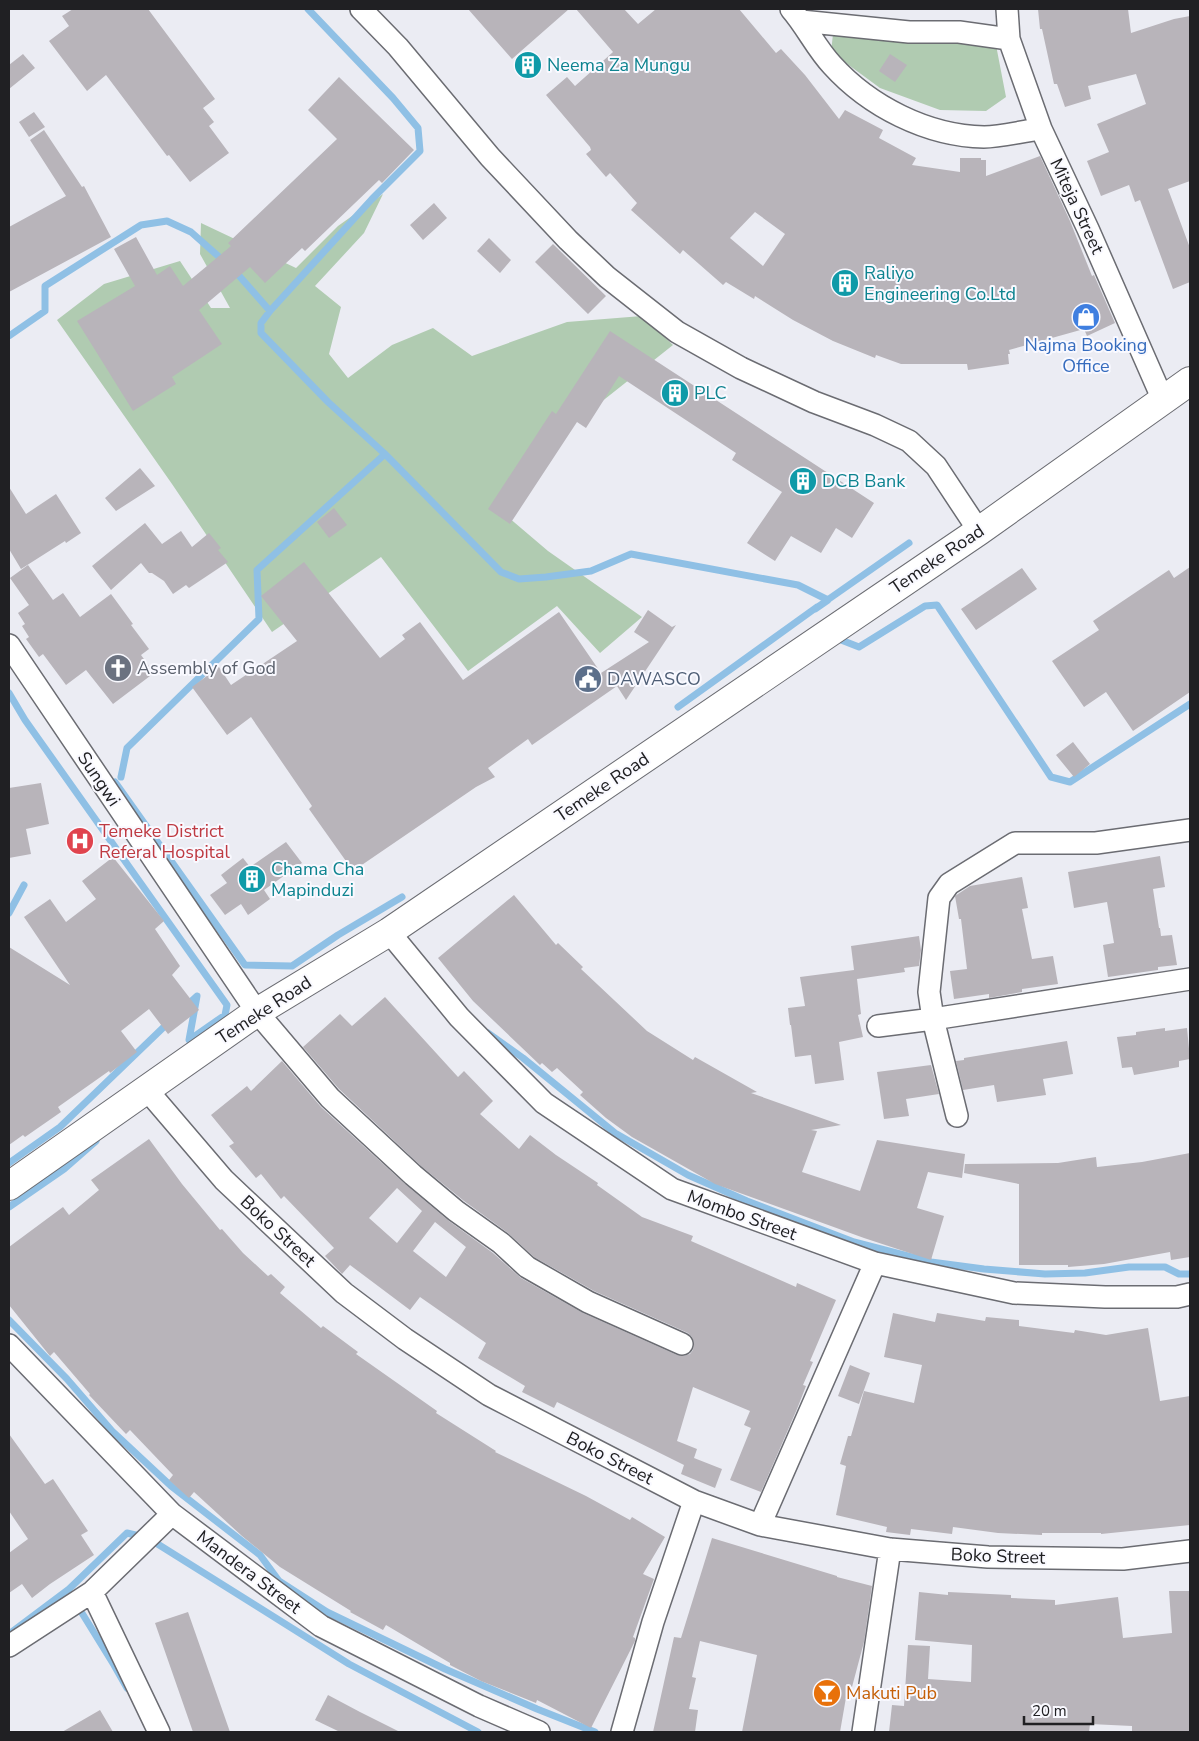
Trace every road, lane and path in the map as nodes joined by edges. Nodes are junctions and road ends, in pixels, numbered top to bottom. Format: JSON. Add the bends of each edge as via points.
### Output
{"nodes":[{"id":1,"x":361,"y":9,"type":"edge"},
{"id":2,"x":1007,"y":9,"type":"edge"},
{"id":3,"x":796,"y":15,"type":"edge"},
{"id":4,"x":1008,"y":39,"type":"junction"},
{"id":5,"x":1041,"y":129,"type":"junction"},
{"id":6,"x":1190,"y":380,"type":"edge"},
{"id":7,"x":1163,"y":400,"type":"junction"},
{"id":8,"x":979,"y":531,"type":"junction"},
{"id":9,"x":9,"y":645,"type":"edge"},
{"id":10,"x":1190,"y":830,"type":"edge"},
{"id":11,"x":389,"y":932,"type":"junction"},
{"id":12,"x":1190,"y":979,"type":"edge"},
{"id":13,"x":257,"y":1012,"type":"junction"},
{"id":14,"x":933,"y":1019,"type":"junction"},
{"id":15,"x":878,"y":1026,"type":"dead end"},
{"id":16,"x":147,"y":1090,"type":"junction"},
{"id":17,"x":957,"y":1116,"type":"dead end"},
{"id":18,"x":9,"y":1186,"type":"edge"},
{"id":19,"x":875,"y":1263,"type":"junction"},
{"id":20,"x":1190,"y":1294,"type":"edge"},
{"id":21,"x":9,"y":1344,"type":"edge"},
{"id":22,"x":682,"y":1344,"type":"dead end"},
{"id":23,"x":694,"y":1501,"type":"junction"},
{"id":24,"x":172,"y":1514,"type":"junction"},
{"id":25,"x":760,"y":1524,"type":"junction"},
{"id":26,"x":890,"y":1549,"type":"junction"},
{"id":27,"x":1190,"y":1551,"type":"edge"},
{"id":28,"x":92,"y":1592,"type":"junction"},
{"id":29,"x":9,"y":1646,"type":"edge"},
{"id":30,"x":159,"y":1732,"type":"edge"},
{"id":31,"x":539,"y":1732,"type":"edge"},
{"id":32,"x":622,"y":1732,"type":"edge"},
{"id":33,"x":863,"y":1732,"type":"edge"}],
"edges":[{"from":1,"to":8,"type":"street","via":[[398,47],[490,157],[607,277],[677,332],[741,368],[909,441],[936,466]]},
{"from":2,"to":4,"type":"street","name":"Miteja Street"},
{"from":3,"to":4,"type":"street","via":[[855,27],[959,32]]},
{"from":3,"to":5,"type":"street","via":[[830,63],[850,83],[877,102],[918,123],[952,134],[985,137]]},
{"from":4,"to":5,"type":"street","name":"Miteja Street"},
{"from":5,"to":7,"type":"street","name":"Miteja Street"},
{"from":6,"to":7,"type":"street","name":"Temeke Road"},
{"from":7,"to":8,"type":"street","name":"Temeke Road"},
{"from":8,"to":11,"type":"street","name":"Temeke Road"},
{"from":9,"to":13,"type":"street","name":"Sungwi"},
{"from":10,"to":14,"type":"street","via":[[1096,843],[1015,843],[949,884],[939,898],[929,992]]},
{"from":11,"to":13,"type":"street","name":"Temeke Road"},
{"from":11,"to":19,"type":"street","name":"Mombo Street","via":[[459,1017],[544,1103],[672,1189]]},
{"from":12,"to":14,"type":"street"},
{"from":13,"to":16,"type":"street","name":"Temeke Road"},
{"from":13,"to":22,"type":"street","name":"Sungwi","via":[[330,1098],[413,1175],[527,1267],[588,1302]]},
{"from":14,"to":15,"type":"street"},
{"from":14,"to":17,"type":"street"},
{"from":16,"to":18,"type":"street","name":"Temeke Road"},
{"from":16,"to":23,"type":"street","name":"Boko Street","via":[[224,1180],[359,1305],[489,1395]]},
{"from":19,"to":20,"type":"street","name":"Mombo Street","via":[[1014,1293],[1105,1297]]},
{"from":19,"to":25,"type":"street"},
{"from":21,"to":24,"type":"street","name":"Mandera Street"},
{"from":23,"to":25,"type":"street","name":"Boko Street"},
{"from":23,"to":32,"type":"street","via":[[653,1622]]},
{"from":24,"to":28,"type":"street"},
{"from":24,"to":31,"type":"street","name":"Mandera Street","via":[[322,1626],[479,1706]]},
{"from":25,"to":26,"type":"street","name":"Boko Street"},
{"from":26,"to":27,"type":"street","name":"Boko Street","via":[[988,1557],[1123,1559]]},
{"from":26,"to":33,"type":"street"},
{"from":28,"to":29,"type":"street"},
{"from":28,"to":30,"type":"street"}]}
